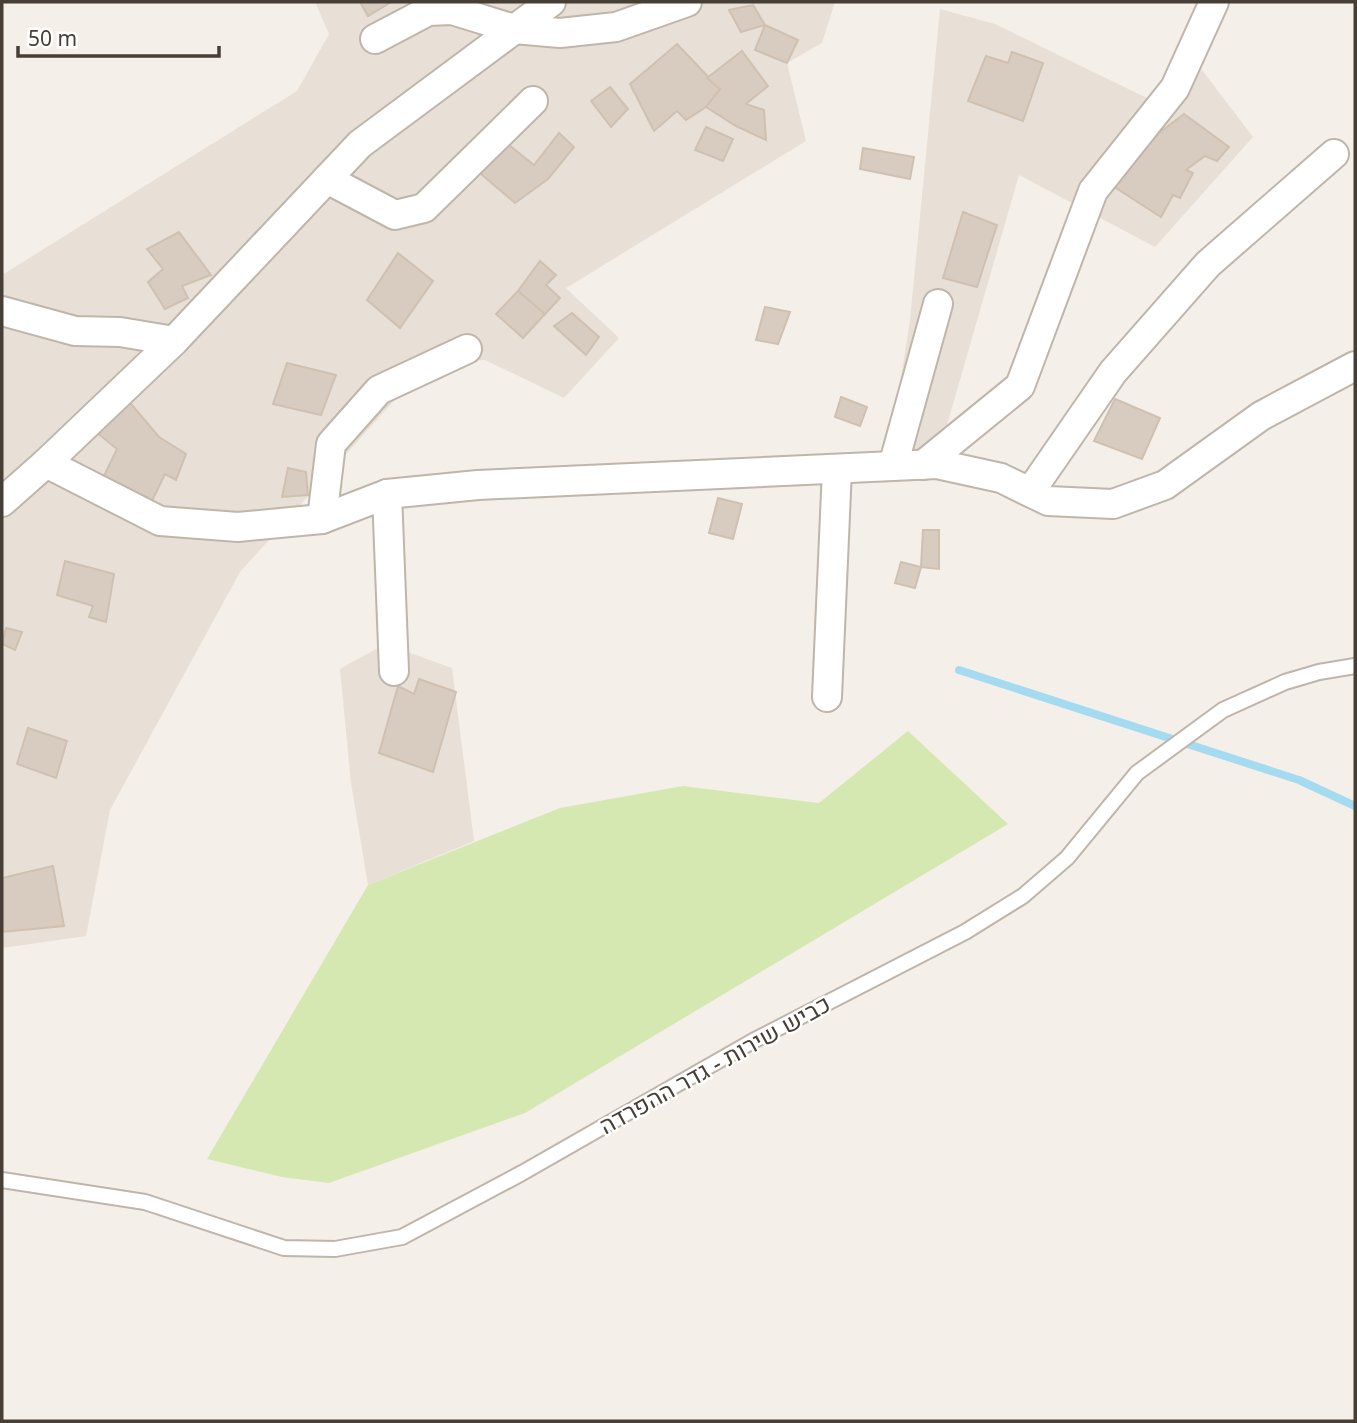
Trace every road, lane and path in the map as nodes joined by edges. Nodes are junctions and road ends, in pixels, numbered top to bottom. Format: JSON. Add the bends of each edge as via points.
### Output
{"nodes":[{"id":1,"x":551,"y":2,"type":"edge"},
{"id":2,"x":687,"y":2,"type":"edge"},
{"id":3,"x":1214,"y":2,"type":"edge"},
{"id":4,"x":514,"y":29,"type":"junction"},
{"id":5,"x":375,"y":39,"type":"dead end"},
{"id":6,"x":533,"y":101,"type":"dead end"},
{"id":7,"x":1334,"y":154,"type":"dead end"},
{"id":8,"x":327,"y":179,"type":"junction"},
{"id":9,"x":938,"y":304,"type":"dead end"},
{"id":10,"x":2,"y":311,"type":"edge"},
{"id":11,"x":174,"y":341,"type":"junction"},
{"id":12,"x":467,"y":349,"type":"dead end"},
{"id":13,"x":1355,"y":366,"type":"edge"},
{"id":14,"x":46,"y":463,"type":"junction"},
{"id":15,"x":923,"y":465,"type":"junction"},
{"id":16,"x":893,"y":466,"type":"junction"},
{"id":17,"x":836,"y":469,"type":"junction"},
{"id":18,"x":1030,"y":492,"type":"junction"},
{"id":19,"x":387,"y":495,"type":"junction"},
{"id":20,"x":2,"y":502,"type":"edge"},
{"id":21,"x":322,"y":519,"type":"junction"},
{"id":22,"x":1355,"y":666,"type":"edge"},
{"id":23,"x":394,"y":671,"type":"dead end"},
{"id":24,"x":827,"y":697,"type":"dead end"},
{"id":25,"x":2,"y":1180,"type":"edge"}],
"edges":[{"from":1,"to":4,"type":"street"},
{"from":2,"to":4,"type":"street","via":[[616,27],[561,33]]},
{"from":3,"to":15,"type":"street","via":[[1175,88],[1093,191],[1020,386]]},
{"from":4,"to":5,"type":"street","via":[[452,10],[428,10]]},
{"from":4,"to":8,"type":"street","via":[[360,144]]},
{"from":6,"to":8,"type":"street","via":[[424,208],[396,215]]},
{"from":7,"to":18,"type":"street","via":[[1208,264],[1113,372]]},
{"from":8,"to":11,"type":"street"},
{"from":9,"to":16,"type":"street"},
{"from":10,"to":11,"type":"street","via":[[75,331],[120,332]]},
{"from":11,"to":14,"type":"street"},
{"from":12,"to":21,"type":"street","via":[[379,390],[331,444]]},
{"from":13,"to":18,"type":"street","via":[[1261,416],[1166,485],[1113,503],[1048,501]]},
{"from":14,"to":20,"type":"street"},
{"from":14,"to":21,"type":"street","via":[[160,522],[238,527]]},
{"from":15,"to":16,"type":"street"},
{"from":15,"to":18,"type":"street","via":[[1001,478]]},
{"from":16,"to":17,"type":"street"},
{"from":17,"to":19,"type":"street","via":[[478,485]]},
{"from":17,"to":24,"type":"street"},
{"from":19,"to":21,"type":"street"},
{"from":19,"to":23,"type":"street"},
{"from":22,"to":25,"type":"lane","name":"כביש שירות - גדר ההפרדה","via":[[1284,682],[1223,710],[1137,773],[1067,858],[1023,896],[965,932],[752,1041],[402,1237],[335,1249],[284,1248],[145,1202]]}]}
